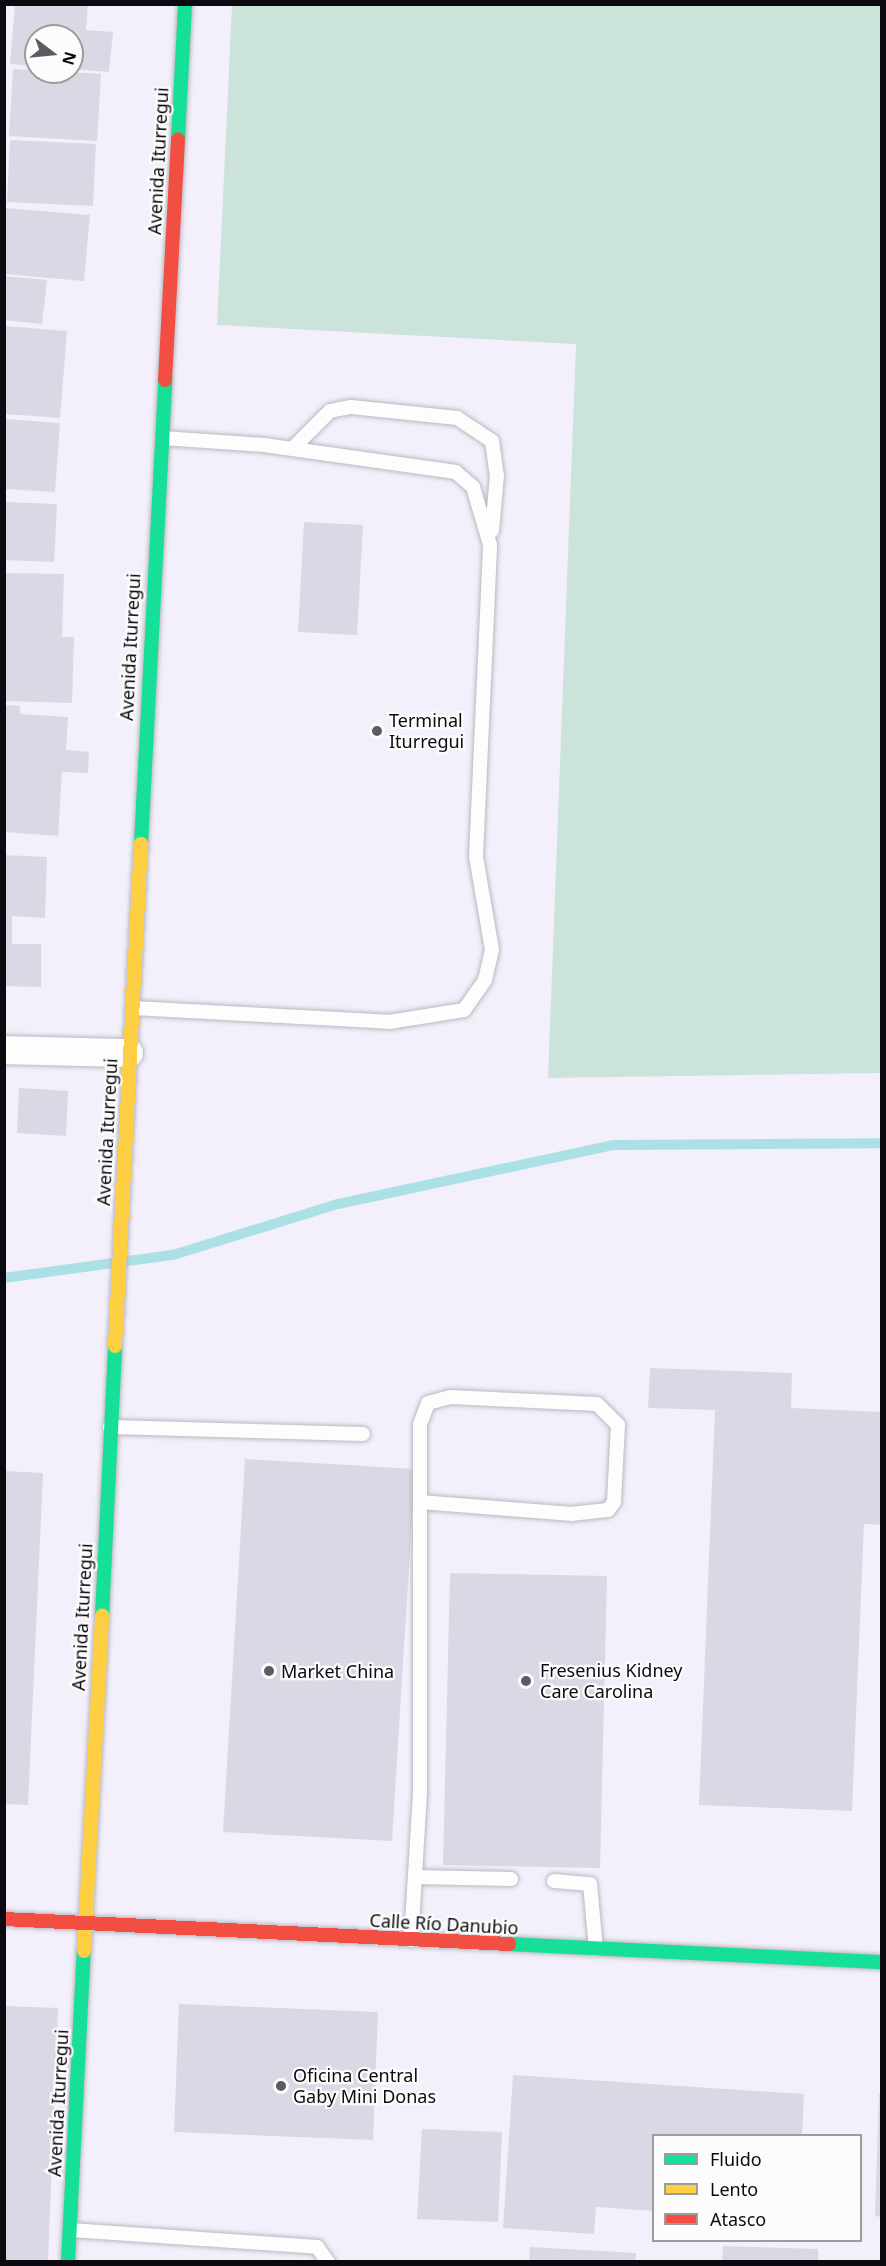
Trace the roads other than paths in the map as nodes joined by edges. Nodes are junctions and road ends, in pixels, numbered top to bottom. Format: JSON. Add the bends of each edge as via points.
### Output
{"nodes":[{"id":1,"x":185,"y":4,"type":"edge"},
{"id":2,"x":159,"y":437,"type":"junction"},
{"id":3,"x":293,"y":448,"type":"junction"},
{"id":4,"x":490,"y":545,"type":"junction"},
{"id":5,"x":129,"y":1008,"type":"junction"},
{"id":6,"x":4,"y":1050,"type":"edge"},
{"id":7,"x":129,"y":1053,"type":"junction"},
{"id":8,"x":110,"y":1426,"type":"junction"},
{"id":9,"x":363,"y":1434,"type":"dead end"},
{"id":10,"x":420,"y":1502,"type":"junction"},
{"id":11,"x":414,"y":1877,"type":"junction"},
{"id":12,"x":511,"y":1879,"type":"dead end"},
{"id":13,"x":554,"y":1881,"type":"dead end"},
{"id":14,"x":4,"y":1919,"type":"edge"},
{"id":15,"x":84,"y":1923,"type":"junction"},
{"id":16,"x":411,"y":1940,"type":"junction"},
{"id":17,"x":596,"y":1949,"type":"junction"},
{"id":18,"x":882,"y":1962,"type":"edge"},
{"id":19,"x":70,"y":2229,"type":"junction"},
{"id":20,"x":68,"y":2262,"type":"edge"},
{"id":21,"x":328,"y":2262,"type":"edge"}],
"edges":[{"from":1,"to":2,"type":"street","name":"Avenida Iturregui"},
{"from":2,"to":3,"type":"lane"},
{"from":2,"to":5,"type":"street","name":"Avenida Iturregui"},
{"from":3,"to":4,"type":"lane","via":[[456,472],[473,487]]},
{"from":3,"to":4,"type":"lane","via":[[330,411],[351,407],[457,418],[492,441],[498,475]]},
{"from":4,"to":5,"type":"lane","via":[[476,856],[492,950],[485,980],[464,1010],[389,1022]]},
{"from":5,"to":7,"type":"street","name":"Avenida Iturregui"},
{"from":6,"to":7,"type":"street"},
{"from":7,"to":8,"type":"street","name":"Avenida Iturregui"},
{"from":8,"to":9,"type":"lane"},
{"from":8,"to":15,"type":"street","name":"Avenida Iturregui"},
{"from":10,"to":10,"type":"lane","via":[[572,1514],[608,1510],[614,1502],[618,1425],[597,1404],[450,1397],[428,1403],[420,1424]]},
{"from":10,"to":11,"type":"lane"},
{"from":11,"to":12,"type":"lane"},
{"from":11,"to":16,"type":"lane"},
{"from":13,"to":17,"type":"lane","via":[[590,1884]]},
{"from":14,"to":15,"type":"street","name":"Calle Río Danubio"},
{"from":15,"to":16,"type":"street","name":"Calle Río Danubio"},
{"from":15,"to":19,"type":"street","name":"Avenida Iturregui"},
{"from":16,"to":17,"type":"street","name":"Calle Río Danubio"},
{"from":17,"to":18,"type":"street","name":"Calle Río Danubio"},
{"from":19,"to":20,"type":"street","name":"Avenida Iturregui"},
{"from":19,"to":21,"type":"lane","via":[[317,2247]]}]}
